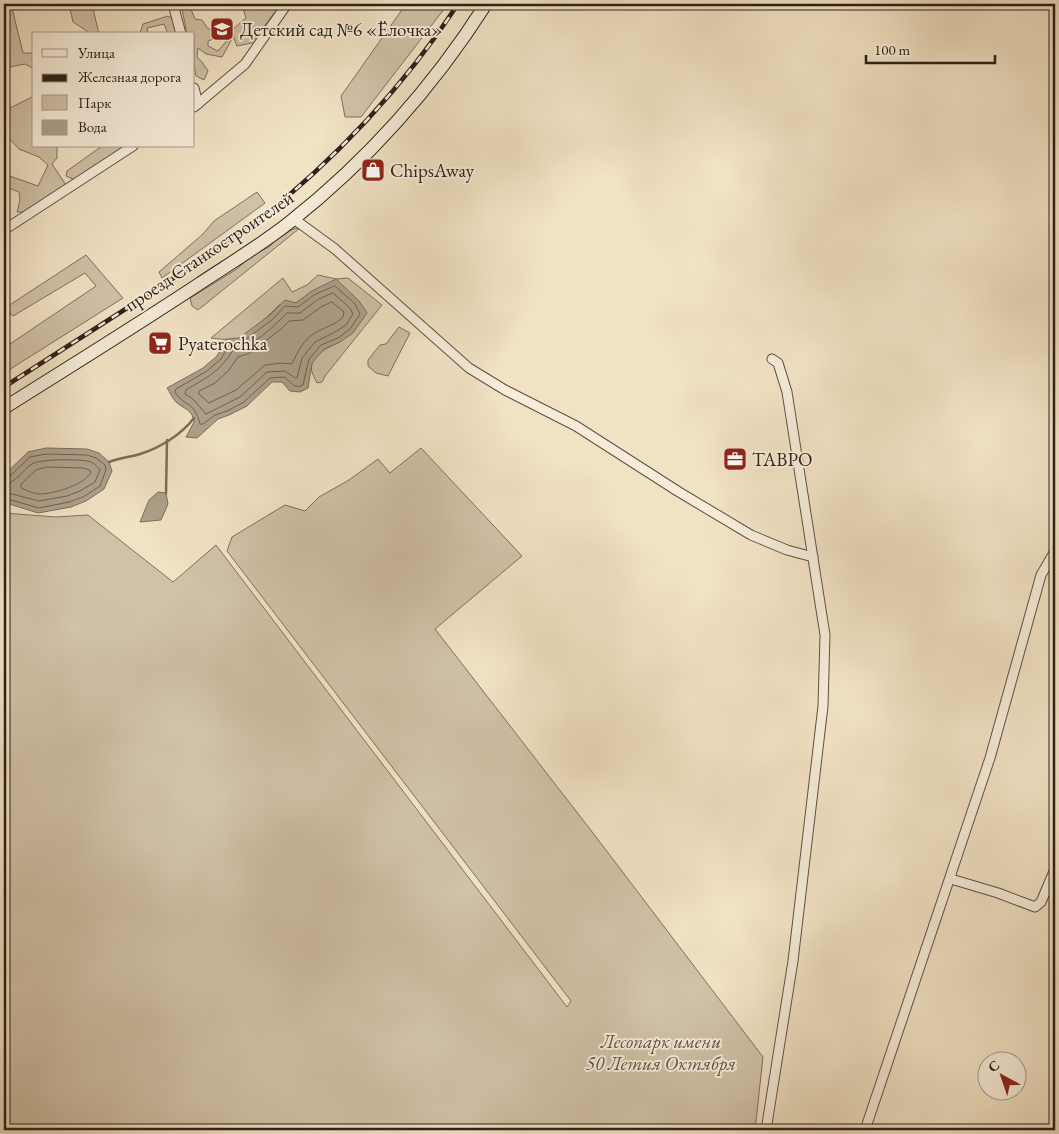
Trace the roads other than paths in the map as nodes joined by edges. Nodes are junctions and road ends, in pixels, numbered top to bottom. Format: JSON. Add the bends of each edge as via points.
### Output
{"nodes":[{"id":1,"x":173,"y":4,"type":"edge"},
{"id":2,"x":287,"y":4,"type":"edge"},
{"id":3,"x":486,"y":4,"type":"edge"},
{"id":4,"x":180,"y":32,"type":"edge"},
{"id":5,"x":196,"y":106,"type":"edge"},
{"id":6,"x":130,"y":148,"type":"edge"},
{"id":7,"x":294,"y":219,"type":"junction"},
{"id":8,"x":4,"y":230,"type":"edge"},
{"id":9,"x":772,"y":359,"type":"dead end"},
{"id":10,"x":4,"y":408,"type":"edge"},
{"id":11,"x":1055,"y":551,"type":"edge"},
{"id":12,"x":813,"y":557,"type":"junction"},
{"id":13,"x":1055,"y":869,"type":"edge"},
{"id":14,"x":951,"y":879,"type":"junction"},
{"id":15,"x":768,"y":1130,"type":"edge"},
{"id":16,"x":865,"y":1130,"type":"edge"}],
"edges":[{"from":1,"to":4,"type":"street"},
{"from":2,"to":5,"type":"street","via":[[244,64]]},
{"from":3,"to":7,"type":"main road","name":"проезд Станкостроителей","via":[[437,74],[393,127],[336,184]]},
{"from":6,"to":8,"type":"street"},
{"from":7,"to":10,"type":"main road","name":"проезд Станкостроителей","via":[[259,245]]},
{"from":7,"to":12,"type":"street","via":[[335,249],[469,368],[576,426],[751,535]]},
{"from":9,"to":12,"type":"street","via":[[778,364],[787,392]]},
{"from":11,"to":14,"type":"street","via":[[1041,575],[990,758]]},
{"from":12,"to":15,"type":"street","via":[[825,635],[823,706],[793,961]]},
{"from":13,"to":14,"type":"street","via":[[1041,902],[1035,907]]},
{"from":14,"to":16,"type":"street"}]}
